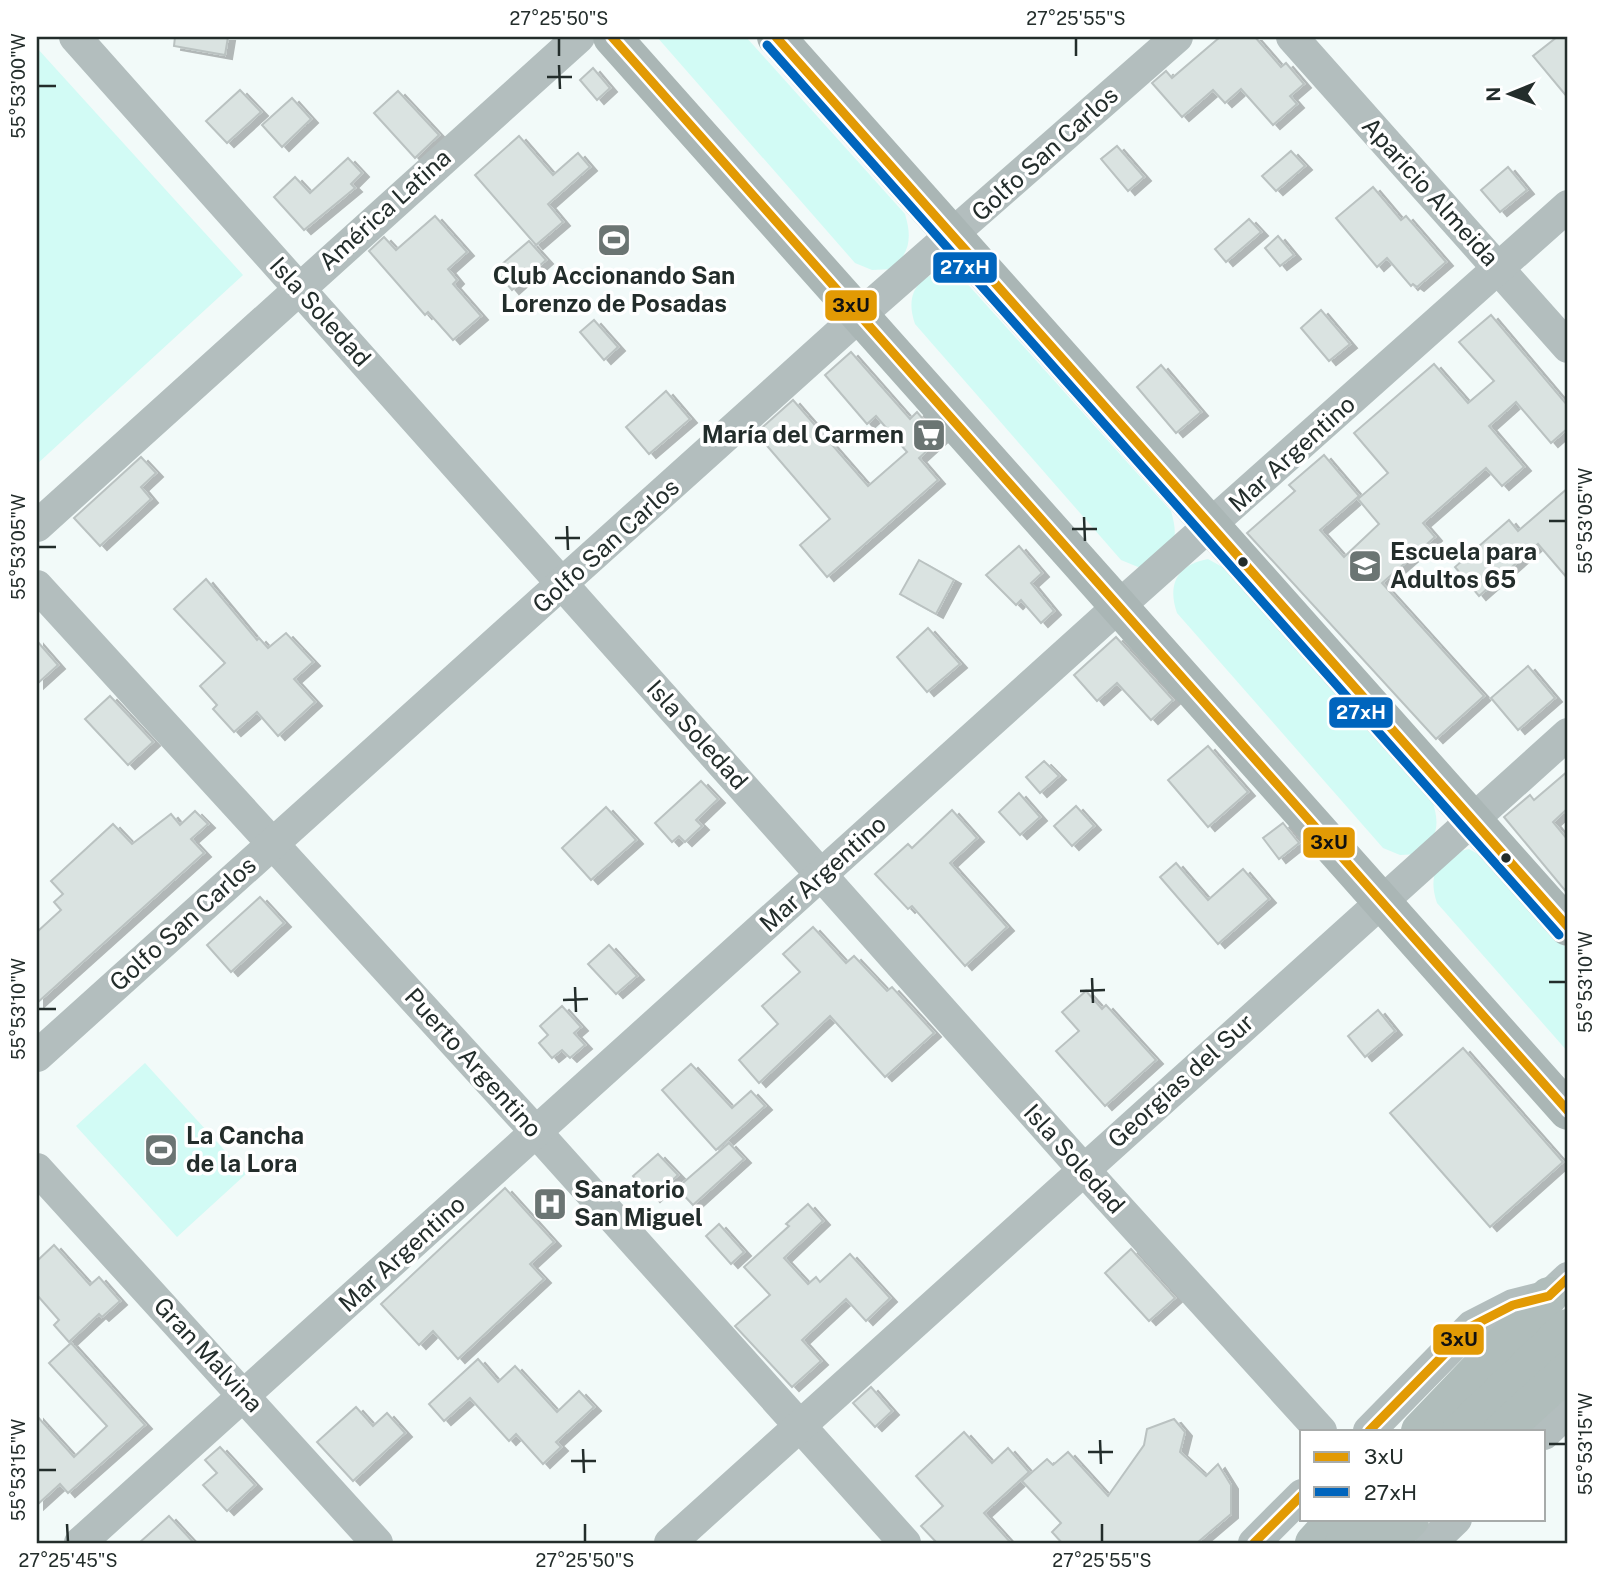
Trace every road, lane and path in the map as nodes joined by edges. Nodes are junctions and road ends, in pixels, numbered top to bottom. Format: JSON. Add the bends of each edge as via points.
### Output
{"nodes":[{"id":1,"x":75,"y":37,"type":"edge"},
{"id":2,"x":579,"y":37,"type":"edge"},
{"id":3,"x":612,"y":37,"type":"edge"},
{"id":4,"x":776,"y":37,"type":"edge"},
{"id":5,"x":1177,"y":37,"type":"edge"},
{"id":6,"x":1292,"y":37,"type":"edge"},
{"id":7,"x":1568,"y":206,"type":"edge"},
{"id":8,"x":953,"y":236,"type":"junction"},
{"id":9,"x":1499,"y":269,"type":"junction"},
{"id":10,"x":298,"y":288,"type":"junction"},
{"id":11,"x":860,"y":315,"type":"junction"},
{"id":12,"x":1568,"y":347,"type":"edge"},
{"id":13,"x":37,"y":526,"type":"edge"},
{"id":14,"x":1212,"y":526,"type":"junction"},
{"id":15,"x":563,"y":585,"type":"junction"},
{"id":16,"x":37,"y":586,"type":"edge"},
{"id":17,"x":1119,"y":606,"type":"junction"},
{"id":18,"x":1568,"y":734,"type":"edge"},
{"id":19,"x":1473,"y":819,"type":"junction"},
{"id":20,"x":273,"y":843,"type":"junction"},
{"id":21,"x":821,"y":875,"type":"junction"},
{"id":22,"x":1382,"y":902,"type":"junction"},
{"id":23,"x":1568,"y":927,"type":"edge"},
{"id":24,"x":37,"y":1056,"type":"edge"},
{"id":25,"x":1568,"y":1111,"type":"edge"},
{"id":26,"x":537,"y":1133,"type":"junction"},
{"id":27,"x":1083,"y":1169,"type":"junction"},
{"id":28,"x":37,"y":1170,"type":"edge"},
{"id":29,"x":1558,"y":1287,"type":"edge"},
{"id":30,"x":1568,"y":1328,"type":"edge"},
{"id":31,"x":1568,"y":1371,"type":"edge"},
{"id":32,"x":245,"y":1394,"type":"junction"},
{"id":33,"x":1568,"y":1411,"type":"edge"},
{"id":34,"x":801,"y":1426,"type":"junction"},
{"id":35,"x":1320,"y":1430,"type":"edge"},
{"id":36,"x":1370,"y":1430,"type":"edge"},
{"id":37,"x":1421,"y":1430,"type":"edge"},
{"id":38,"x":1462,"y":1430,"type":"edge"},
{"id":39,"x":1503,"y":1430,"type":"edge"},
{"id":40,"x":1546,"y":1432,"type":"edge"},
{"id":41,"x":1300,"y":1497,"type":"edge"},
{"id":42,"x":1335,"y":1520,"type":"edge"},
{"id":43,"x":1369,"y":1520,"type":"edge"},
{"id":44,"x":1409,"y":1520,"type":"edge"},
{"id":45,"x":1455,"y":1520,"type":"edge"},
{"id":46,"x":80,"y":1543,"type":"edge"},
{"id":47,"x":377,"y":1543,"type":"edge"},
{"id":48,"x":670,"y":1543,"type":"edge"},
{"id":49,"x":905,"y":1543,"type":"edge"},
{"id":50,"x":1254,"y":1543,"type":"edge"},
{"id":51,"x":1314,"y":1543,"type":"edge"},
{"id":52,"x":1345,"y":1543,"type":"edge"},
{"id":53,"x":1386,"y":1543,"type":"edge"},
{"id":54,"x":1431,"y":1543,"type":"edge"}],
"edges":[{"from":1,"to":10,"type":"street","name":"Isla Soledad"},
{"from":2,"to":10,"type":"street","name":"América Latina"},
{"from":3,"to":11,"type":"main road"},
{"from":4,"to":8,"type":"main road"},
{"from":5,"to":8,"type":"street","name":"Golfo San Carlos"},
{"from":6,"to":9,"type":"street","name":"Aparicio Almeida"},
{"from":7,"to":9,"type":"street","name":"Mar Argentino"},
{"from":8,"to":11,"type":"street","name":"Golfo San Carlos"},
{"from":8,"to":14,"type":"main road"},
{"from":9,"to":12,"type":"street","name":"Aparicio Almeida"},
{"from":9,"to":14,"type":"street","name":"Mar Argentino"},
{"from":10,"to":13,"type":"street","name":"América Latina"},
{"from":10,"to":15,"type":"street","name":"Isla Soledad"},
{"from":11,"to":15,"type":"street","name":"Golfo San Carlos"},
{"from":11,"to":17,"type":"main road"},
{"from":14,"to":17,"type":"street","name":"Mar Argentino"},
{"from":14,"to":19,"type":"main road"},
{"from":15,"to":20,"type":"street","name":"Golfo San Carlos"},
{"from":15,"to":21,"type":"street","name":"Isla Soledad"},
{"from":16,"to":20,"type":"street","name":"Puerto Argentino"},
{"from":17,"to":21,"type":"street","name":"Mar Argentino"},
{"from":17,"to":22,"type":"main road"},
{"from":18,"to":19,"type":"street","name":"Georgias del Sur"},
{"from":19,"to":22,"type":"street","name":"Georgias del Sur"},
{"from":19,"to":23,"type":"main road"},
{"from":20,"to":24,"type":"street","name":"Golfo San Carlos"},
{"from":20,"to":26,"type":"street","name":"Puerto Argentino"},
{"from":21,"to":26,"type":"street","name":"Mar Argentino"},
{"from":21,"to":27,"type":"street","name":"Isla Soledad"},
{"from":22,"to":25,"type":"main road"},
{"from":22,"to":27,"type":"street","name":"Georgias del Sur"},
{"from":26,"to":32,"type":"street","name":"Mar Argentino"},
{"from":26,"to":34,"type":"street","name":"Puerto Argentino"},
{"from":27,"to":34,"type":"street","name":"Georgias del Sur"},
{"from":27,"to":35,"type":"street","name":"Isla Soledad"},
{"from":28,"to":32,"type":"street","name":"Gran Malvina"},
{"from":29,"to":36,"type":"street","via":[[1472,1326]]},
{"from":29,"to":37,"type":"highway"},
{"from":30,"to":38,"type":"highway"},
{"from":31,"to":39,"type":"highway"},
{"from":32,"to":46,"type":"street","name":"Mar Argentino"},
{"from":32,"to":47,"type":"street","name":"Gran Malvina"},
{"from":33,"to":40,"type":"street"},
{"from":34,"to":48,"type":"street","name":"Georgias del Sur"},
{"from":34,"to":49,"type":"street","name":"Puerto Argentino"},
{"from":41,"to":50,"type":"street"},
{"from":42,"to":51,"type":"highway"},
{"from":43,"to":52,"type":"highway"},
{"from":44,"to":53,"type":"highway"},
{"from":45,"to":54,"type":"street"}]}
